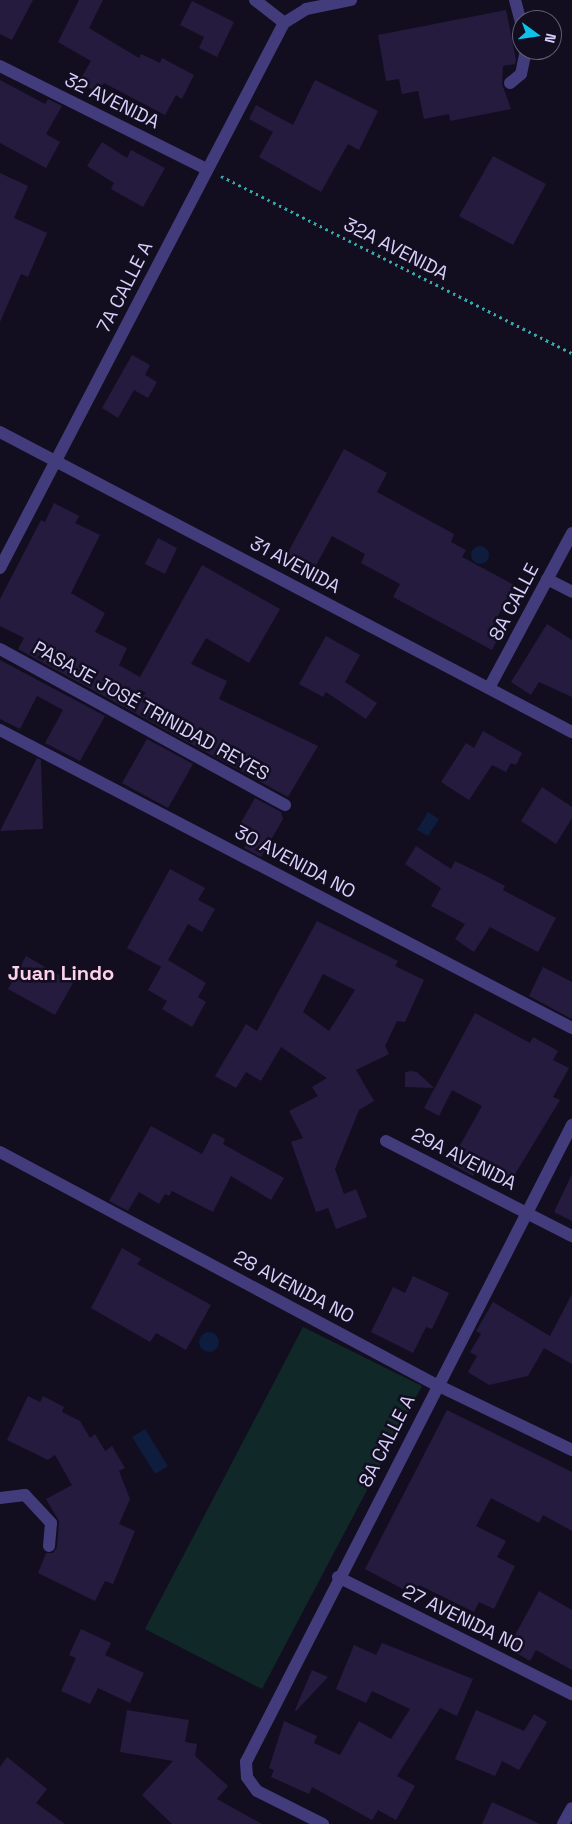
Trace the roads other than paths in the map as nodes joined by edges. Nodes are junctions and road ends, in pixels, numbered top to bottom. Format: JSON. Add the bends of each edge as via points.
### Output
{"nodes":[{"id":1,"x":255,"y":0,"type":"edge"},
{"id":2,"x":351,"y":0,"type":"edge"},
{"id":3,"x":284,"y":23,"type":"junction"},
{"id":4,"x":524,"y":60,"type":"edge"},
{"id":5,"x":0,"y":66,"type":"edge"},
{"id":6,"x":510,"y":83,"type":"dead end"},
{"id":7,"x":207,"y":169,"type":"junction"},
{"id":8,"x":0,"y":432,"type":"edge"},
{"id":9,"x":56,"y":460,"type":"junction"},
{"id":10,"x":572,"y":533,"type":"edge"},
{"id":11,"x":0,"y":568,"type":"edge"},
{"id":12,"x":547,"y":579,"type":"junction"},
{"id":13,"x":572,"y":592,"type":"edge"},
{"id":14,"x":0,"y":650,"type":"edge"},
{"id":15,"x":489,"y":688,"type":"junction"},
{"id":16,"x":0,"y":730,"type":"edge"},
{"id":17,"x":572,"y":732,"type":"edge"},
{"id":18,"x":285,"y":805,"type":"dead end"},
{"id":19,"x":572,"y":1028,"type":"edge"},
{"id":20,"x":572,"y":1125,"type":"edge"},
{"id":21,"x":386,"y":1141,"type":"dead end"},
{"id":22,"x":0,"y":1152,"type":"edge"},
{"id":23,"x":526,"y":1211,"type":"junction"},
{"id":24,"x":572,"y":1236,"type":"edge"},
{"id":25,"x":437,"y":1384,"type":"junction"},
{"id":26,"x":572,"y":1450,"type":"edge"},
{"id":27,"x":0,"y":1498,"type":"edge"},
{"id":28,"x":49,"y":1546,"type":"dead end"},
{"id":29,"x":338,"y":1577,"type":"junction"},
{"id":30,"x":572,"y":1694,"type":"edge"},
{"id":31,"x":572,"y":1808,"type":"edge"},
{"id":32,"x":323,"y":1824,"type":"edge"},
{"id":33,"x":563,"y":1824,"type":"edge"}],
"edges":[{"from":1,"to":3,"type":"street"},
{"from":2,"to":3,"type":"street","via":[[306,9]]},
{"from":3,"to":7,"type":"street","name":"7A CALLE A"},
{"from":4,"to":6,"type":"street","via":[[521,74]]},
{"from":5,"to":7,"type":"street","name":"32 AVENIDA"},
{"from":7,"to":9,"type":"street","name":"7A CALLE A"},
{"from":8,"to":9,"type":"street","name":"31 AVENIDA"},
{"from":9,"to":11,"type":"street","name":"7A CALLE A"},
{"from":9,"to":15,"type":"street","name":"31 AVENIDA"},
{"from":10,"to":12,"type":"street","name":"8A CALLE"},
{"from":12,"to":13,"type":"street"},
{"from":12,"to":15,"type":"street","name":"8A CALLE"},
{"from":14,"to":18,"type":"street","name":"PASAJE JOSÉ TRINIDAD REYES"},
{"from":15,"to":17,"type":"street","name":"31 AVENIDA"},
{"from":16,"to":19,"type":"street","name":"30 AVENIDA NO"},
{"from":20,"to":23,"type":"street","name":"8A CALLE A"},
{"from":21,"to":23,"type":"street","name":"29A AVENIDA"},
{"from":22,"to":25,"type":"street","name":"28 AVENIDA NO"},
{"from":23,"to":24,"type":"street","name":"29A AVENIDA"},
{"from":23,"to":25,"type":"street","name":"8A CALLE A"},
{"from":25,"to":26,"type":"street","name":"28 AVENIDA NO"},
{"from":25,"to":29,"type":"street","name":"8A CALLE A"},
{"from":27,"to":28,"type":"street","via":[[25,1495],[51,1523]]},
{"from":29,"to":30,"type":"street","name":"27 AVENIDA NO"},
{"from":29,"to":32,"type":"street","name":"8A CALLE A","via":[[246,1762],[247,1777],[257,1790]]},
{"from":31,"to":33,"type":"street"}]}
